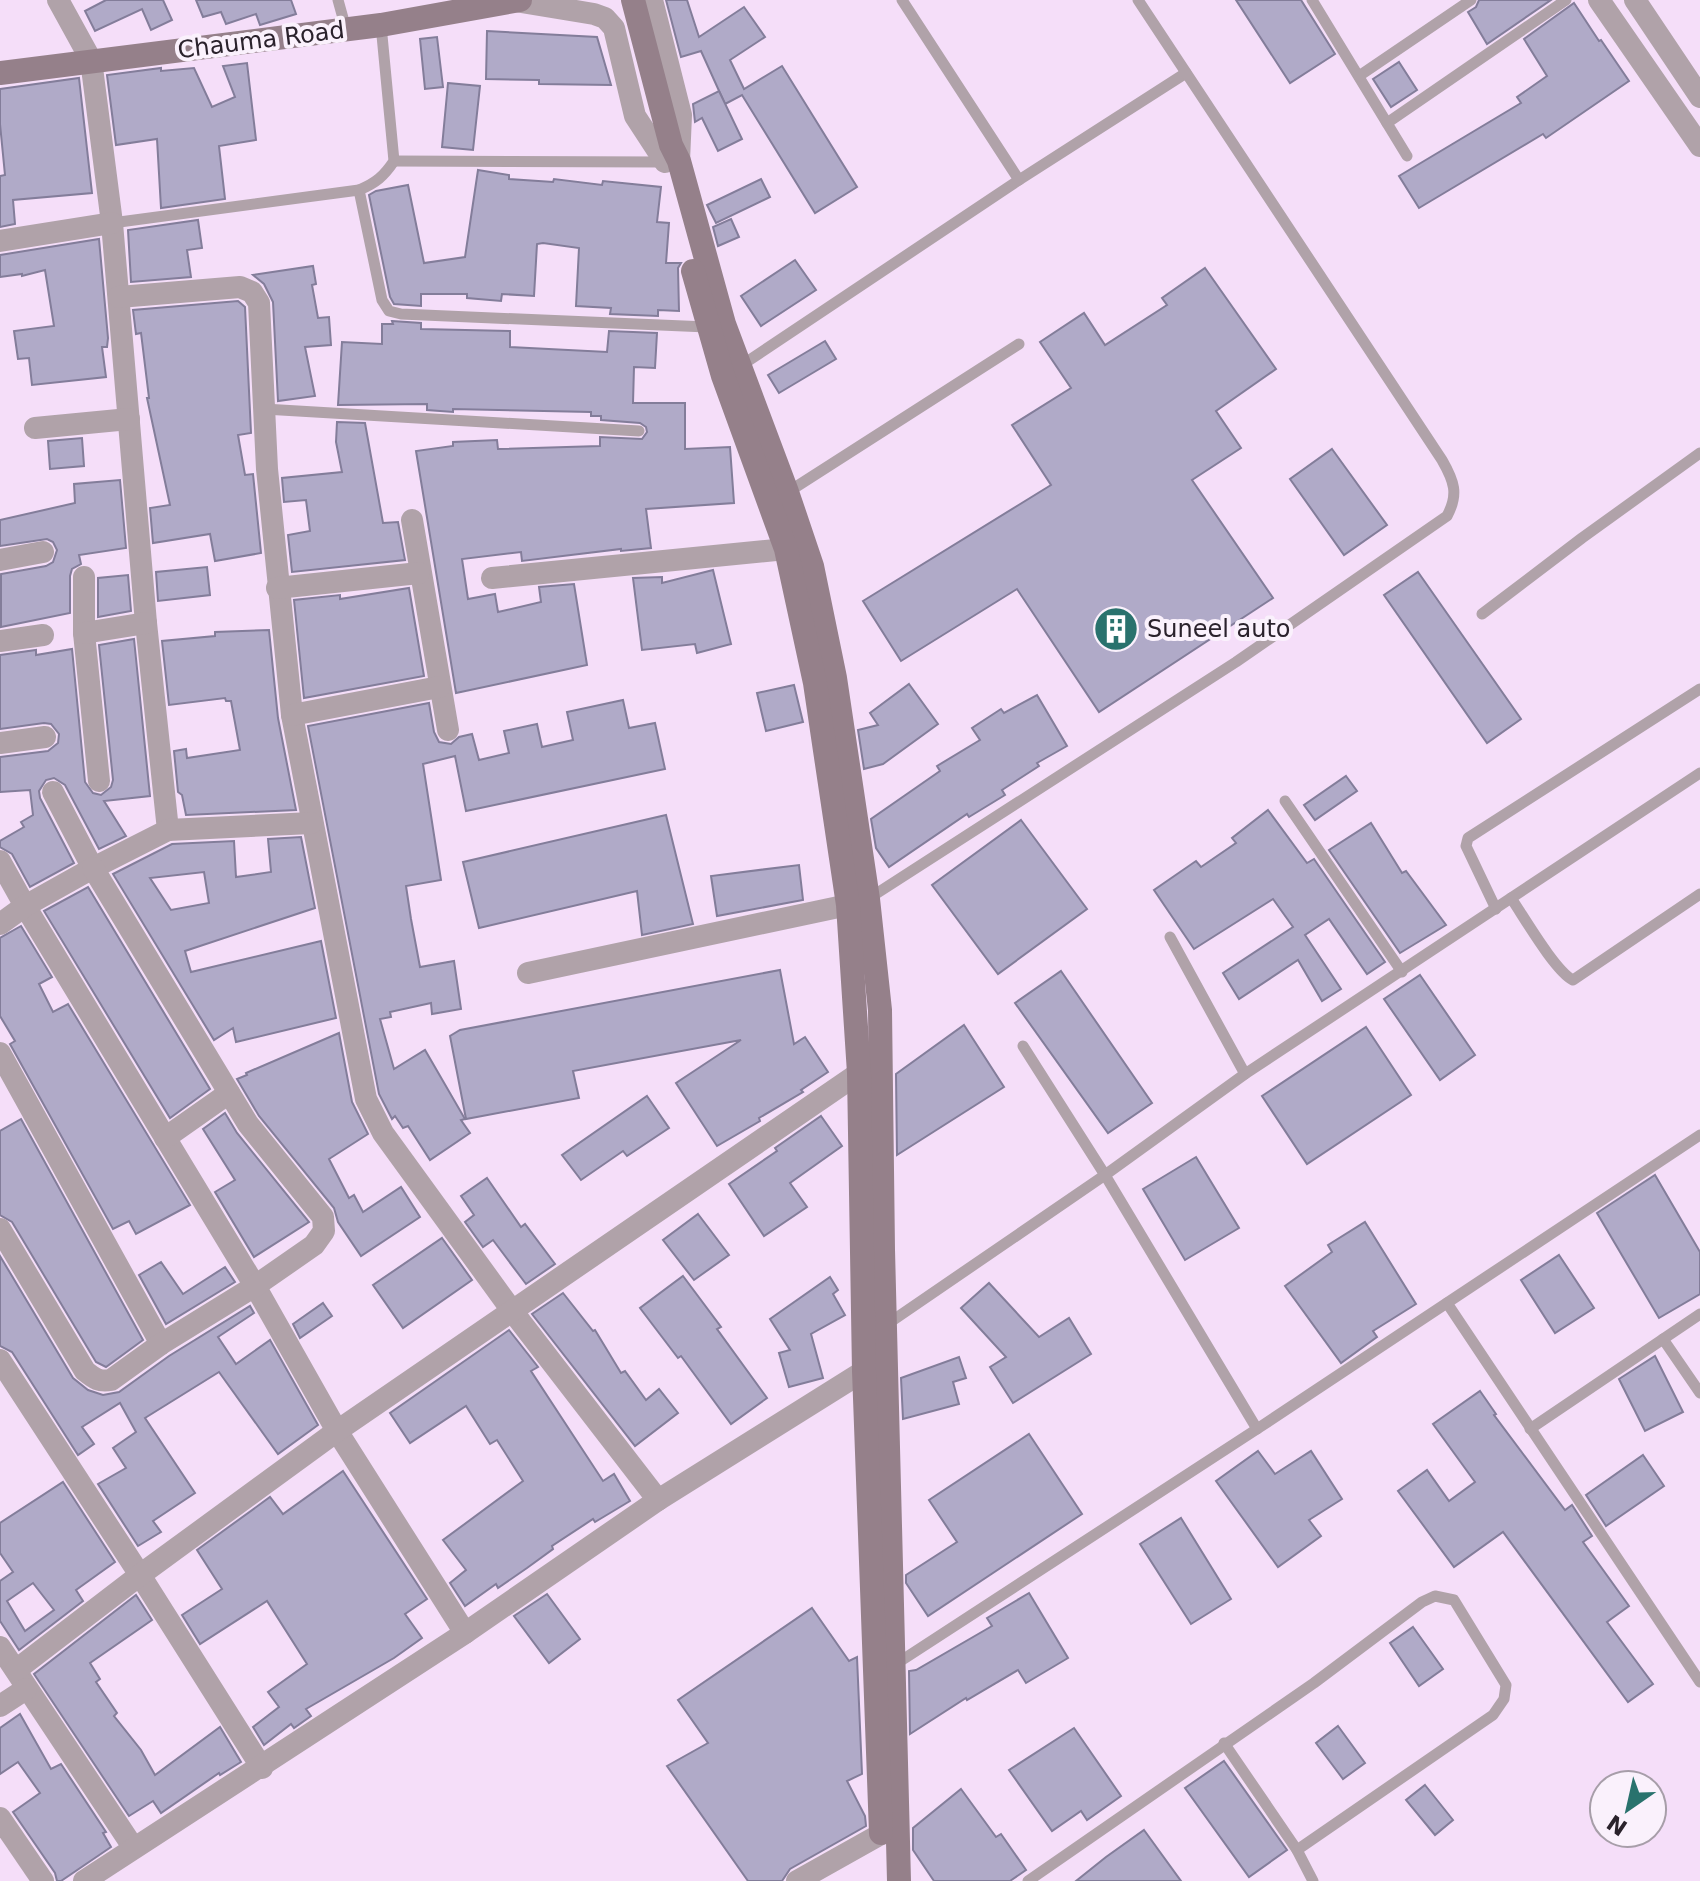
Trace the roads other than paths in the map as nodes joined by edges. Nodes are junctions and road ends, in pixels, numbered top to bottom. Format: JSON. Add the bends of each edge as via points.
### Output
{"nodes":[{"id":1,"x":58,"y":0,"type":"edge"},
{"id":2,"x":338,"y":0,"type":"edge"},
{"id":3,"x":633,"y":0,"type":"edge"},
{"id":4,"x":652,"y":0,"type":"edge"},
{"id":5,"x":902,"y":0,"type":"edge"},
{"id":6,"x":1138,"y":0,"type":"edge"},
{"id":7,"x":1312,"y":0,"type":"edge"},
{"id":8,"x":1471,"y":0,"type":"edge"},
{"id":9,"x":1566,"y":0,"type":"edge"},
{"id":10,"x":1599,"y":0,"type":"edge"},
{"id":11,"x":1635,"y":0,"type":"edge"},
{"id":12,"x":507,"y":1,"type":"edge"},
{"id":13,"x":381,"y":25,"type":"junction"},
{"id":14,"x":346,"y":30,"type":"junction"},
{"id":15,"x":91,"y":60,"type":"junction"},
{"id":16,"x":0,"y":73,"type":"edge"},
{"id":17,"x":1186,"y":73,"type":"junction"},
{"id":18,"x":1359,"y":76,"type":"junction"},
{"id":19,"x":1700,"y":97,"type":"edge"},
{"id":20,"x":1387,"y":123,"type":"junction"},
{"id":21,"x":1700,"y":146,"type":"edge"},
{"id":22,"x":671,"y":156,"type":"junction"},
{"id":23,"x":1407,"y":156,"type":"dead end"},
{"id":24,"x":394,"y":161,"type":"junction"},
{"id":25,"x":1019,"y":180,"type":"junction"},
{"id":26,"x":359,"y":190,"type":"junction"},
{"id":27,"x":112,"y":223,"type":"junction"},
{"id":28,"x":0,"y":241,"type":"edge"},
{"id":29,"x":119,"y":297,"type":"junction"},
{"id":30,"x":707,"y":327,"type":"junction"},
{"id":31,"x":1019,"y":344,"type":"dead end"},
{"id":32,"x":732,"y":371,"type":"junction"},
{"id":33,"x":264,"y":409,"type":"junction"},
{"id":34,"x":129,"y":419,"type":"junction"},
{"id":35,"x":35,"y":428,"type":"dead end"},
{"id":36,"x":639,"y":431,"type":"dead end"},
{"id":37,"x":1700,"y":453,"type":"edge"},
{"id":38,"x":778,"y":496,"type":"junction"},
{"id":39,"x":412,"y":520,"type":"dead end"},
{"id":40,"x":786,"y":549,"type":"junction"},
{"id":41,"x":43,"y":552,"type":"dead end"},
{"id":42,"x":0,"y":560,"type":"edge"},
{"id":43,"x":419,"y":573,"type":"junction"},
{"id":44,"x":84,"y":577,"type":"dead end"},
{"id":45,"x":492,"y":578,"type":"dead end"},
{"id":46,"x":277,"y":588,"type":"junction"},
{"id":47,"x":1482,"y":614,"type":"dead end"},
{"id":48,"x":146,"y":623,"type":"junction"},
{"id":49,"x":84,"y":633,"type":"junction"},
{"id":50,"x":43,"y":635,"type":"dead end"},
{"id":51,"x":0,"y":641,"type":"edge"},
{"id":52,"x":825,"y":680,"type":"junction"},
{"id":53,"x":439,"y":687,"type":"junction"},
{"id":54,"x":1700,"y":689,"type":"edge"},
{"id":55,"x":292,"y":715,"type":"junction"},
{"id":56,"x":448,"y":730,"type":"dead end"},
{"id":57,"x":45,"y":737,"type":"dead end"},
{"id":58,"x":0,"y":743,"type":"edge"},
{"id":59,"x":1700,"y":773,"type":"edge"},
{"id":60,"x":99,"y":781,"type":"dead end"},
{"id":61,"x":53,"y":792,"type":"dead end"},
{"id":62,"x":1285,"y":801,"type":"dead end"},
{"id":63,"x":311,"y":823,"type":"junction"},
{"id":64,"x":168,"y":830,"type":"junction"},
{"id":65,"x":0,"y":861,"type":"edge"},
{"id":66,"x":92,"y":866,"type":"junction"},
{"id":67,"x":1700,"y":894,"type":"edge"},
{"id":68,"x":1511,"y":898,"type":"junction"},
{"id":69,"x":858,"y":902,"type":"junction"},
{"id":70,"x":25,"y":906,"type":"junction"},
{"id":71,"x":1496,"y":909,"type":"junction"},
{"id":72,"x":0,"y":924,"type":"edge"},
{"id":73,"x":1170,"y":937,"type":"dead end"},
{"id":74,"x":1402,"y":972,"type":"junction"},
{"id":75,"x":528,"y":973,"type":"dead end"},
{"id":76,"x":1023,"y":1046,"type":"dead end"},
{"id":77,"x":3,"y":1064,"type":"edge"},
{"id":78,"x":870,"y":1070,"type":"junction"},
{"id":79,"x":1245,"y":1074,"type":"junction"},
{"id":80,"x":229,"y":1093,"type":"junction"},
{"id":81,"x":1700,"y":1135,"type":"edge"},
{"id":82,"x":165,"y":1138,"type":"junction"},
{"id":83,"x":1105,"y":1175,"type":"junction"},
{"id":84,"x":0,"y":1229,"type":"edge"},
{"id":85,"x":255,"y":1286,"type":"junction"},
{"id":86,"x":1447,"y":1303,"type":"junction"},
{"id":87,"x":513,"y":1312,"type":"junction"},
{"id":88,"x":1700,"y":1314,"type":"edge"},
{"id":89,"x":884,"y":1326,"type":"junction"},
{"id":90,"x":1663,"y":1339,"type":"junction"},
{"id":91,"x":161,"y":1344,"type":"junction"},
{"id":92,"x":0,"y":1360,"type":"edge"},
{"id":93,"x":875,"y":1370,"type":"junction"},
{"id":94,"x":1700,"y":1393,"type":"edge"},
{"id":95,"x":1257,"y":1429,"type":"junction"},
{"id":96,"x":1530,"y":1429,"type":"junction"},
{"id":97,"x":337,"y":1431,"type":"junction"},
{"id":98,"x":658,"y":1500,"type":"junction"},
{"id":99,"x":140,"y":1575,"type":"junction"},
{"id":100,"x":465,"y":1633,"type":"junction"},
{"id":101,"x":0,"y":1647,"type":"edge"},
{"id":102,"x":884,"y":1672,"type":"junction"},
{"id":103,"x":21,"y":1679,"type":"junction"},
{"id":104,"x":1700,"y":1682,"type":"edge"},
{"id":105,"x":0,"y":1706,"type":"edge"},
{"id":106,"x":1224,"y":1743,"type":"junction"},
{"id":107,"x":262,"y":1768,"type":"junction"},
{"id":108,"x":0,"y":1818,"type":"edge"},
{"id":109,"x":889,"y":1828,"type":"junction"},
{"id":110,"x":133,"y":1847,"type":"junction"},
{"id":111,"x":1297,"y":1850,"type":"junction"},
{"id":112,"x":43,"y":1881,"type":"edge"},
{"id":113,"x":84,"y":1881,"type":"edge"},
{"id":114,"x":797,"y":1881,"type":"edge"},
{"id":115,"x":884,"y":1881,"type":"edge"},
{"id":116,"x":899,"y":1881,"type":"edge"},
{"id":117,"x":1028,"y":1881,"type":"edge"},
{"id":118,"x":1313,"y":1881,"type":"edge"}],
"edges":[{"from":1,"to":15,"type":"street"},
{"from":2,"to":14,"type":"lane"},
{"from":3,"to":22,"type":"street"},
{"from":4,"to":22,"type":"street","via":[[681,115]]},
{"from":5,"to":25,"type":"lane"},
{"from":6,"to":17,"type":"lane"},
{"from":7,"to":18,"type":"lane"},
{"from":8,"to":18,"type":"lane"},
{"from":9,"to":20,"type":"lane"},
{"from":10,"to":21,"type":"street"},
{"from":11,"to":19,"type":"street"},
{"from":12,"to":13,"type":"street","name":"Chauma Road"},
{"from":12,"to":22,"type":"street","via":[[605,18],[614,28],[633,110]]},
{"from":13,"to":14,"type":"street","name":"Chauma Road"},
{"from":13,"to":24,"type":"lane"},
{"from":14,"to":15,"type":"street","name":"Chauma Road"},
{"from":15,"to":16,"type":"street","name":"Chauma Road"},
{"from":15,"to":27,"type":"street"},
{"from":17,"to":25,"type":"lane"},
{"from":17,"to":69,"type":"lane","via":[[1442,460],[1455,482],[1455,501],[1447,516],[1236,662]]},
{"from":18,"to":20,"type":"lane"},
{"from":20,"to":23,"type":"lane"},
{"from":22,"to":24,"type":"lane"},
{"from":22,"to":30,"type":"street"},
{"from":22,"to":32,"type":"street","via":[[724,324]]},
{"from":24,"to":26,"type":"lane","via":[[385,175]]},
{"from":25,"to":32,"type":"lane"},
{"from":26,"to":27,"type":"lane"},
{"from":26,"to":30,"type":"lane","via":[[382,300],[389,311]]},
{"from":27,"to":28,"type":"street"},
{"from":27,"to":29,"type":"street"},
{"from":29,"to":33,"type":"street","via":[[240,287],[252,292],[259,303]]},
{"from":29,"to":34,"type":"street"},
{"from":30,"to":32,"type":"street"},
{"from":31,"to":38,"type":"lane"},
{"from":32,"to":38,"type":"street"},
{"from":33,"to":36,"type":"lane"},
{"from":33,"to":46,"type":"street"},
{"from":34,"to":35,"type":"street"},
{"from":34,"to":48,"type":"street"},
{"from":37,"to":47,"type":"lane"},
{"from":38,"to":40,"type":"street"},
{"from":38,"to":52,"type":"street","via":[[812,566]]},
{"from":39,"to":43,"type":"street"},
{"from":40,"to":45,"type":"street"},
{"from":40,"to":52,"type":"street"},
{"from":41,"to":42,"type":"street"},
{"from":43,"to":46,"type":"street"},
{"from":43,"to":53,"type":"street"},
{"from":44,"to":49,"type":"street"},
{"from":46,"to":55,"type":"street"},
{"from":48,"to":49,"type":"street"},
{"from":48,"to":64,"type":"street"},
{"from":49,"to":60,"type":"street"},
{"from":50,"to":51,"type":"street"},
{"from":52,"to":69,"type":"street"},
{"from":53,"to":55,"type":"street"},
{"from":53,"to":56,"type":"street"},
{"from":54,"to":71,"type":"lane","via":[[1468,838],[1466,846]]},
{"from":55,"to":63,"type":"street"},
{"from":57,"to":58,"type":"street"},
{"from":59,"to":68,"type":"lane"},
{"from":61,"to":66,"type":"street"},
{"from":62,"to":74,"type":"lane"},
{"from":63,"to":64,"type":"street"},
{"from":63,"to":87,"type":"street","via":[[372,1115]]},
{"from":64,"to":66,"type":"street"},
{"from":65,"to":70,"type":"street"},
{"from":66,"to":70,"type":"street"},
{"from":66,"to":80,"type":"street"},
{"from":67,"to":68,"type":"lane","via":[[1573,980]]},
{"from":68,"to":71,"type":"lane"},
{"from":69,"to":75,"type":"street"},
{"from":69,"to":78,"type":"street","via":[[880,1010]]},
{"from":70,"to":72,"type":"street"},
{"from":70,"to":82,"type":"street"},
{"from":71,"to":74,"type":"lane"},
{"from":73,"to":79,"type":"lane"},
{"from":74,"to":79,"type":"lane"},
{"from":76,"to":83,"type":"lane"},
{"from":77,"to":91,"type":"street"},
{"from":78,"to":87,"type":"street"},
{"from":78,"to":89,"type":"street"},
{"from":78,"to":93,"type":"street"},
{"from":79,"to":83,"type":"lane"},
{"from":80,"to":82,"type":"street"},
{"from":80,"to":85,"type":"street","via":[[323,1217],[324,1231],[314,1245]]},
{"from":81,"to":86,"type":"lane"},
{"from":82,"to":85,"type":"street"},
{"from":83,"to":89,"type":"lane"},
{"from":83,"to":95,"type":"lane"},
{"from":84,"to":91,"type":"street","via":[[85,1371],[96,1380],[111,1380]]},
{"from":85,"to":91,"type":"street"},
{"from":85,"to":97,"type":"street"},
{"from":86,"to":95,"type":"lane"},
{"from":86,"to":96,"type":"lane"},
{"from":87,"to":97,"type":"street"},
{"from":87,"to":98,"type":"street"},
{"from":88,"to":90,"type":"lane"},
{"from":89,"to":93,"type":"street"},
{"from":90,"to":94,"type":"lane"},
{"from":90,"to":96,"type":"lane"},
{"from":92,"to":99,"type":"street"},
{"from":93,"to":98,"type":"street"},
{"from":93,"to":102,"type":"street"},
{"from":95,"to":102,"type":"lane"},
{"from":96,"to":104,"type":"lane"},
{"from":97,"to":99,"type":"street"},
{"from":97,"to":100,"type":"street"},
{"from":98,"to":100,"type":"street"},
{"from":99,"to":103,"type":"street"},
{"from":99,"to":107,"type":"street"},
{"from":100,"to":107,"type":"street"},
{"from":101,"to":103,"type":"street"},
{"from":102,"to":109,"type":"street"},
{"from":103,"to":105,"type":"street"},
{"from":103,"to":110,"type":"street"},
{"from":106,"to":111,"type":"lane"},
{"from":106,"to":111,"type":"lane","via":[[1422,1602],[1435,1596],[1454,1600],[1506,1685],[1504,1699],[1493,1715]]},
{"from":106,"to":117,"type":"lane"},
{"from":107,"to":110,"type":"street"},
{"from":108,"to":112,"type":"street"},
{"from":109,"to":114,"type":"street"},
{"from":109,"to":115,"type":"street"},
{"from":109,"to":116,"type":"street"},
{"from":110,"to":113,"type":"street"},
{"from":111,"to":118,"type":"lane"}]}
